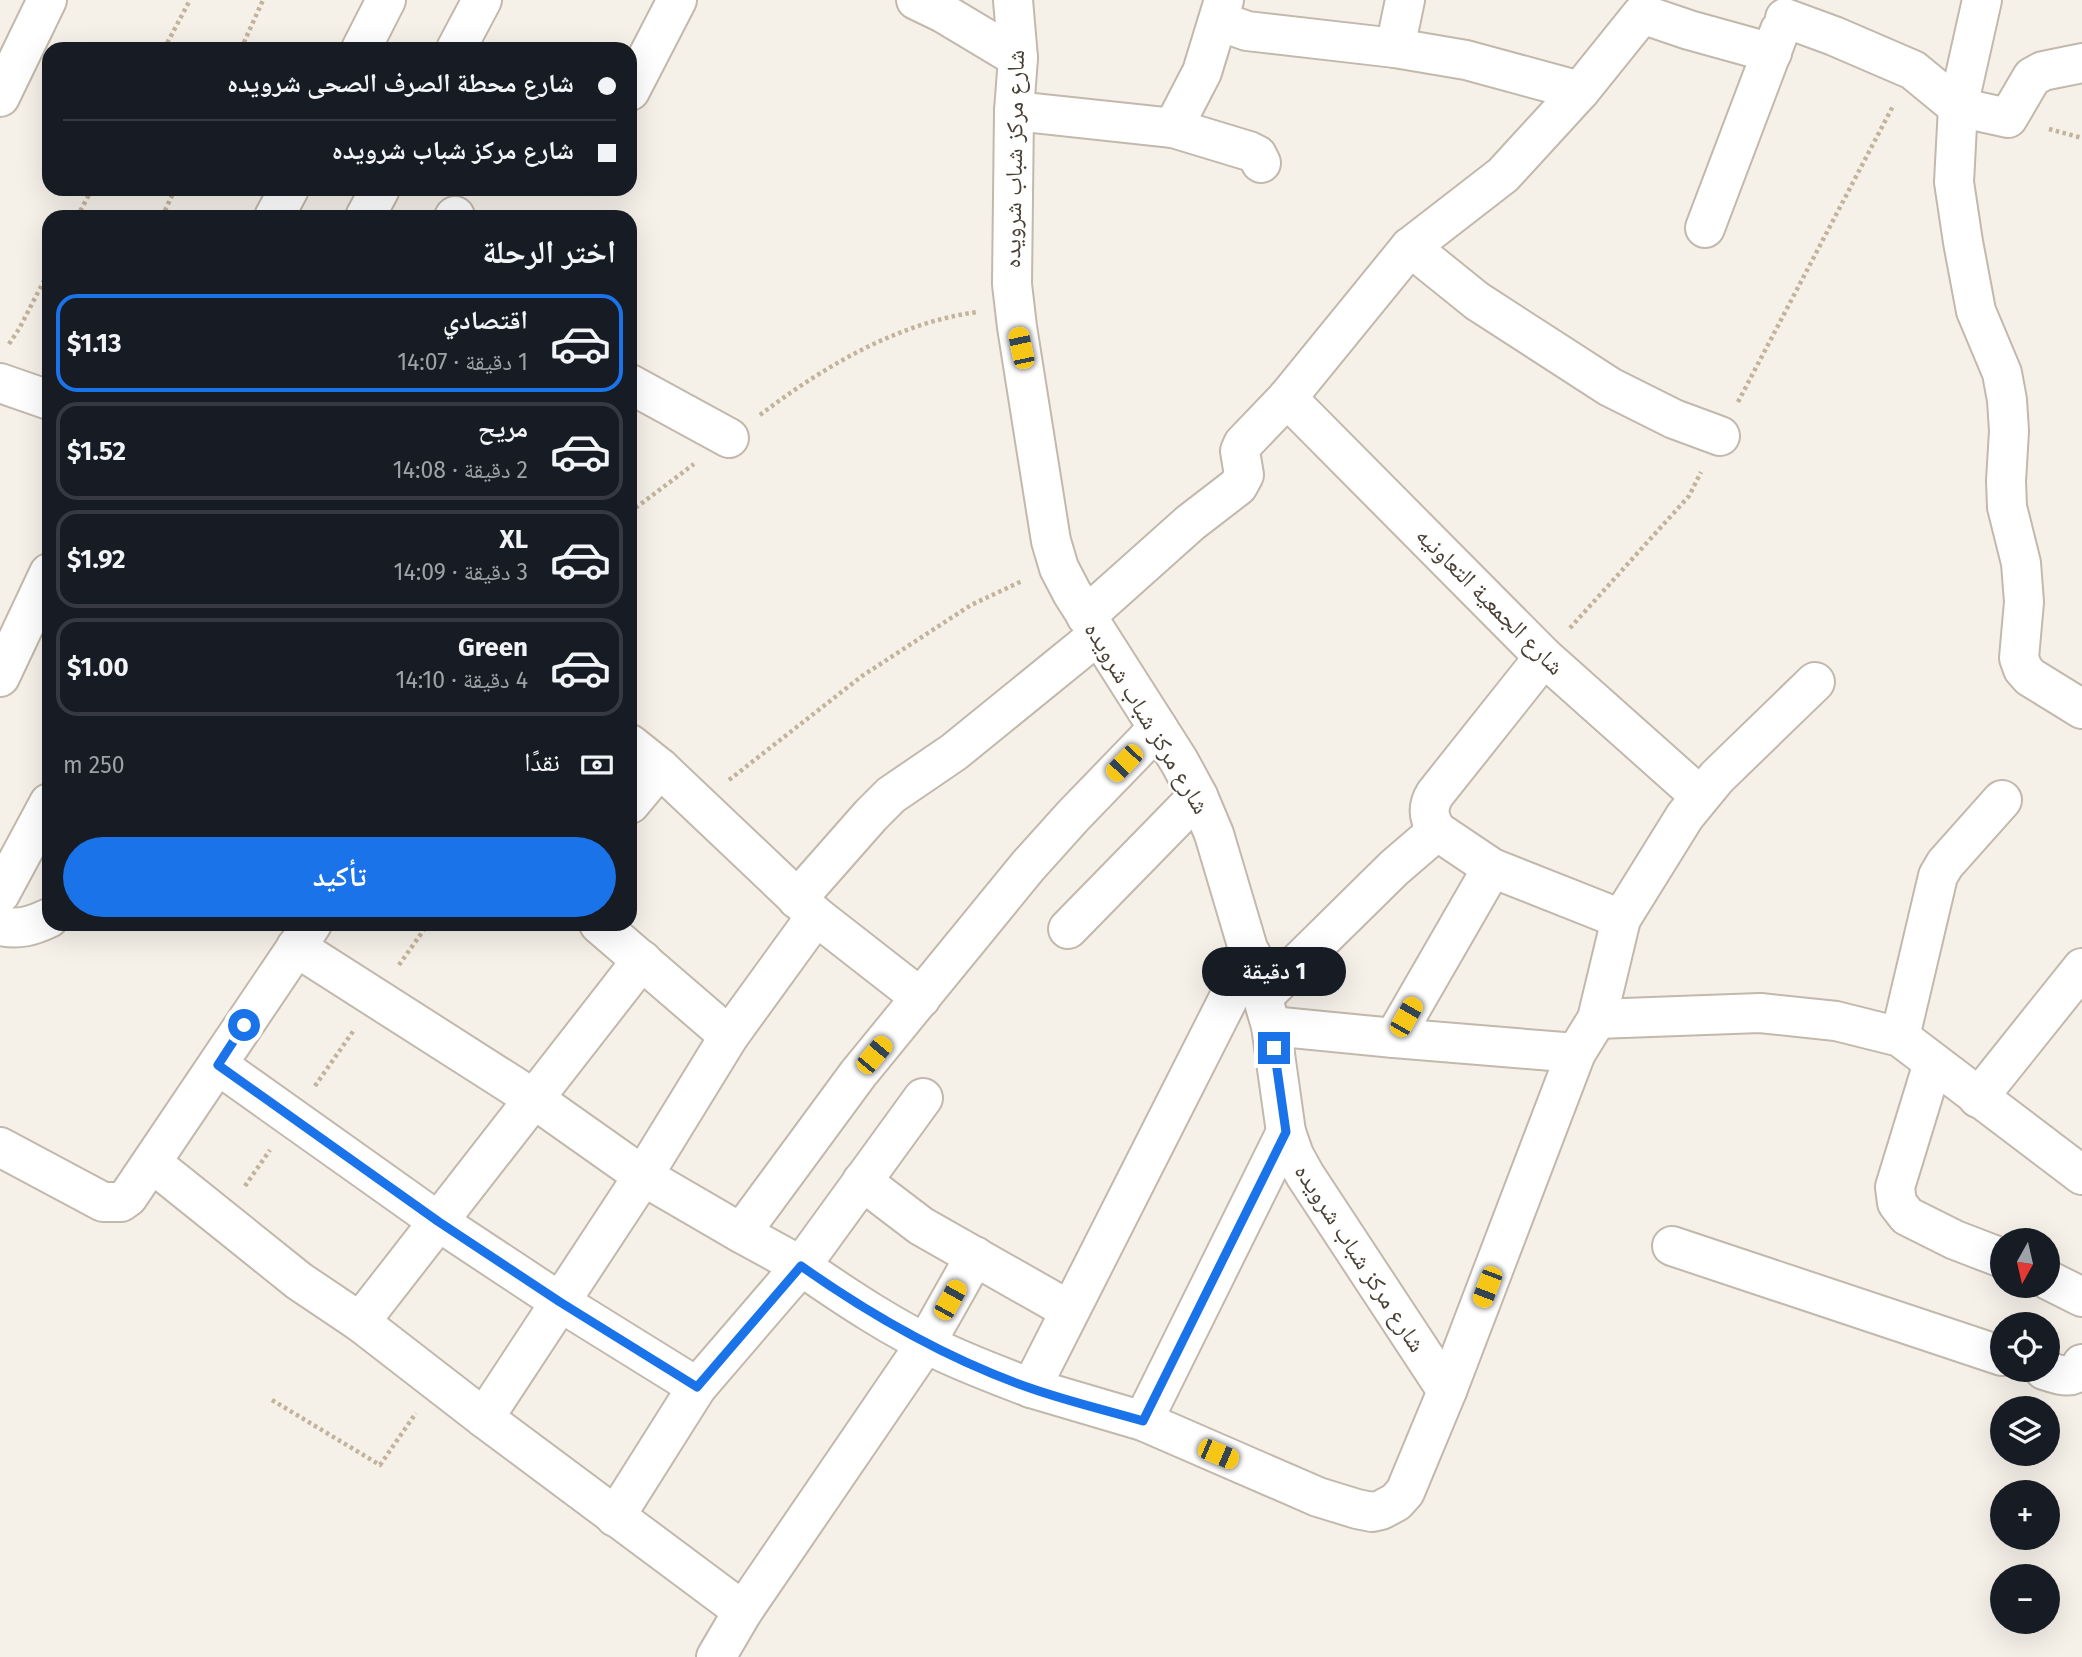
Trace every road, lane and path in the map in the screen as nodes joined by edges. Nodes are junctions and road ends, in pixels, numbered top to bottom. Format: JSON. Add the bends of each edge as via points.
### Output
{"nodes":[{"id":1,"x":47,"y":0,"type":"edge"},
{"id":2,"x":190,"y":0,"type":"edge"},
{"id":3,"x":263,"y":0,"type":"edge"},
{"id":4,"x":386,"y":0,"type":"edge"},
{"id":5,"x":482,"y":0,"type":"edge"},
{"id":6,"x":677,"y":0,"type":"edge"},
{"id":7,"x":916,"y":0,"type":"edge"},
{"id":8,"x":1013,"y":0,"type":"edge"},
{"id":9,"x":1405,"y":0,"type":"edge"},
{"id":10,"x":1982,"y":0,"type":"edge"},
{"id":11,"x":1222,"y":9,"type":"edge"},
{"id":12,"x":1788,"y":9,"type":"edge"},
{"id":13,"x":168,"y":42,"type":"edge"},
{"id":14,"x":244,"y":42,"type":"edge"},
{"id":15,"x":364,"y":42,"type":"edge"},
{"id":16,"x":460,"y":42,"type":"edge"},
{"id":17,"x":1395,"y":48,"type":"junction"},
{"id":18,"x":1772,"y":53,"type":"junction"},
{"id":19,"x":1018,"y":58,"type":"junction"},
{"id":20,"x":2082,"y":63,"type":"edge"},
{"id":21,"x":1913,"y":69,"type":"junction"},
{"id":22,"x":637,"y":77,"type":"edge"},
{"id":23,"x":1580,"y":91,"type":"junction"},
{"id":24,"x":0,"y":97,"type":"edge"},
{"id":25,"x":1958,"y":107,"type":"junction"},
{"id":26,"x":1014,"y":111,"type":"junction"},
{"id":27,"x":1173,"y":128,"type":"junction"},
{"id":28,"x":1261,"y":163,"type":"dead end"},
{"id":29,"x":1706,"y":228,"type":"dead end"},
{"id":30,"x":1410,"y":247,"type":"junction"},
{"id":31,"x":42,"y":285,"type":"edge"},
{"id":32,"x":1014,"y":306,"type":"junction"},
{"id":33,"x":3,"y":365,"type":"edge"},
{"id":34,"x":637,"y":388,"type":"edge"},
{"id":35,"x":42,"y":395,"type":"edge"},
{"id":36,"x":1287,"y":398,"type":"junction"},
{"id":37,"x":1720,"y":436,"type":"junction"},
{"id":38,"x":729,"y":438,"type":"junction"},
{"id":39,"x":637,"y":507,"type":"edge"},
{"id":40,"x":1059,"y":568,"type":"junction"},
{"id":41,"x":42,"y":588,"type":"edge"},
{"id":42,"x":1092,"y":626,"type":"junction"},
{"id":43,"x":1544,"y":657,"type":"junction"},
{"id":44,"x":0,"y":677,"type":"edge"},
{"id":45,"x":1815,"y":682,"type":"dead end"},
{"id":46,"x":2082,"y":709,"type":"edge"},
{"id":47,"x":1158,"y":728,"type":"junction"},
{"id":48,"x":637,"y":750,"type":"edge"},
{"id":49,"x":660,"y":768,"type":"junction"},
{"id":50,"x":637,"y":796,"type":"edge"},
{"id":51,"x":1198,"y":796,"type":"junction"},
{"id":52,"x":1700,"y":796,"type":"junction"},
{"id":53,"x":2002,"y":800,"type":"dead end"},
{"id":54,"x":699,"y":804,"type":"junction"},
{"id":55,"x":42,"y":816,"type":"edge"},
{"id":56,"x":1437,"y":831,"type":"junction"},
{"id":57,"x":1492,"y":868,"type":"junction"},
{"id":58,"x":0,"y":894,"type":"edge"},
{"id":59,"x":806,"y":908,"type":"junction"},
{"id":60,"x":1621,"y":919,"type":"junction"},
{"id":61,"x":42,"y":921,"type":"edge"},
{"id":62,"x":0,"y":926,"type":"edge"},
{"id":63,"x":1068,"y":929,"type":"dead end"},
{"id":64,"x":423,"y":931,"type":"edge"},
{"id":65,"x":607,"y":931,"type":"edge"},
{"id":66,"x":304,"y":935,"type":"edge"},
{"id":67,"x":1251,"y":954,"type":"junction"},
{"id":68,"x":642,"y":960,"type":"junction"},
{"id":69,"x":2076,"y":988,"type":"edge"},
{"id":70,"x":376,"y":998,"type":"junction"},
{"id":71,"x":921,"y":998,"type":"junction"},
{"id":72,"x":1267,"y":1012,"type":"junction"},
{"id":73,"x":1597,"y":1019,"type":"junction"},
{"id":74,"x":729,"y":1037,"type":"junction"},
{"id":75,"x":1900,"y":1037,"type":"junction"},
{"id":76,"x":1394,"y":1038,"type":"junction"},
{"id":77,"x":1576,"y":1054,"type":"junction"},
{"id":78,"x":1933,"y":1063,"type":"junction"},
{"id":79,"x":218,"y":1065,"type":"junction"},
{"id":80,"x":923,"y":1098,"type":"dead end"},
{"id":81,"x":1978,"y":1098,"type":"junction"},
{"id":82,"x":534,"y":1099,"type":"junction"},
{"id":83,"x":293,"y":1118,"type":"junction"},
{"id":84,"x":1286,"y":1132,"type":"junction"},
{"id":85,"x":0,"y":1147,"type":"edge"},
{"id":86,"x":152,"y":1163,"type":"junction"},
{"id":87,"x":2082,"y":1175,"type":"edge"},
{"id":88,"x":643,"y":1176,"type":"junction"},
{"id":89,"x":862,"y":1181,"type":"junction"},
{"id":90,"x":223,"y":1219,"type":"junction"},
{"id":91,"x":439,"y":1222,"type":"junction"},
{"id":92,"x":741,"y":1233,"type":"junction"},
{"id":93,"x":1672,"y":1246,"type":"dead end"},
{"id":94,"x":1990,"y":1253,"type":"edge"},
{"id":95,"x":975,"y":1256,"type":"junction"},
{"id":96,"x":801,"y":1266,"type":"junction"},
{"id":97,"x":2060,"y":1286,"type":"edge"},
{"id":98,"x":2082,"y":1297,"type":"edge"},
{"id":99,"x":560,"y":1302,"type":"junction"},
{"id":100,"x":1069,"y":1310,"type":"junction"},
{"id":101,"x":360,"y":1322,"type":"junction"},
{"id":102,"x":926,"y":1343,"type":"junction"},
{"id":103,"x":1990,"y":1352,"type":"edge"},
{"id":104,"x":2082,"y":1364,"type":"edge"},
{"id":105,"x":2060,"y":1375,"type":"edge"},
{"id":106,"x":697,"y":1387,"type":"junction"},
{"id":107,"x":1031,"y":1388,"type":"junction"},
{"id":108,"x":1447,"y":1391,"type":"junction"},
{"id":109,"x":272,"y":1400,"type":"dead end"},
{"id":110,"x":484,"y":1418,"type":"junction"},
{"id":111,"x":427,"y":1419,"type":"dead end"},
{"id":112,"x":1143,"y":1421,"type":"junction"},
{"id":113,"x":615,"y":1517,"type":"junction"},
{"id":114,"x":743,"y":1611,"type":"junction"},
{"id":115,"x":716,"y":1657,"type":"edge"}],
"edges":[{"from":1,"to":24,"type":"street"},
{"from":2,"to":13,"type":"path"},
{"from":3,"to":14,"type":"path"},
{"from":4,"to":15,"type":"street"},
{"from":5,"to":16,"type":"street"},
{"from":6,"to":22,"type":"street"},
{"from":7,"to":19,"type":"street"},
{"from":8,"to":19,"type":"street","name":"شارع مركز شباب شرويده"},
{"from":9,"to":17,"type":"street"},
{"from":10,"to":25,"type":"street"},
{"from":11,"to":17,"type":"street","via":[[1233,26],[1247,31]]},
{"from":11,"to":27,"type":"street","via":[[1202,72]]},
{"from":12,"to":18,"type":"street"},
{"from":12,"to":21,"type":"street","via":[[1834,36]]},
{"from":17,"to":23,"type":"street","via":[[1466,60]]},
{"from":18,"to":23,"type":"street","via":[[1643,15]]},
{"from":18,"to":29,"type":"street"},
{"from":19,"to":26,"type":"street","name":"شارع مركز شباب شرويده"},
{"from":20,"to":25,"type":"street","via":[[2032,77],[2008,118]]},
{"from":21,"to":25,"type":"street"},
{"from":21,"to":37,"type":"path"},
{"from":23,"to":30,"type":"street","via":[[1503,175]]},
{"from":25,"to":46,"type":"street","via":[[1954,181],[1963,242],[1976,311],[2002,373],[2007,400],[2007,507],[2021,563],[2024,601],[2019,658],[2030,677]]},
{"from":26,"to":27,"type":"street"},
{"from":26,"to":32,"type":"street","name":"شارع مركز شباب شرويده"},
{"from":27,"to":28,"type":"street","via":[[1249,151]]},
{"from":30,"to":36,"type":"street"},
{"from":30,"to":37,"type":"street","via":[[1476,301],[1610,387]]},
{"from":31,"to":33,"type":"path"},
{"from":32,"to":38,"type":"path","via":[[952,315],[880,341],[798,386]]},
{"from":32,"to":40,"type":"street","name":"شارع مركز شباب شرويده"},
{"from":33,"to":35,"type":"street"},
{"from":34,"to":38,"type":"street"},
{"from":36,"to":42,"type":"street","via":[[1243,444],[1244,475],[1238,486],[1189,523]]},
{"from":36,"to":43,"type":"street","name":"شارع الجمعية التعاونيه"},
{"from":37,"to":43,"type":"path","via":[[1689,496]]},
{"from":38,"to":39,"type":"path"},
{"from":40,"to":42,"type":"street","name":"شارع مركز شباب شرويده"},
{"from":40,"to":54,"type":"path","via":[[971,605],[862,677]]},
{"from":41,"to":44,"type":"street"},
{"from":42,"to":47,"type":"street","name":"شارع مركز شباب شرويده"},
{"from":42,"to":59,"type":"street","via":[[954,752],[891,795],[871,815]]},
{"from":43,"to":52,"type":"street","name":"شارع الجمعية التعاونيه"},
{"from":43,"to":56,"type":"street","via":[[1435,794],[1429,809]]},
{"from":45,"to":52,"type":"street"},
{"from":47,"to":51,"type":"street","name":"شارع مركز شباب شرويده"},
{"from":47,"to":71,"type":"street","via":[[1028,866]]},
{"from":48,"to":49,"type":"street"},
{"from":49,"to":50,"type":"street"},
{"from":49,"to":54,"type":"street"},
{"from":51,"to":63,"type":"street"},
{"from":51,"to":67,"type":"street","name":"شارع مركز شباب شرويده"},
{"from":52,"to":60,"type":"street"},
{"from":53,"to":75,"type":"street","via":[[1938,876]]},
{"from":54,"to":59,"type":"street"},
{"from":55,"to":58,"type":"street"},
{"from":56,"to":57,"type":"street"},
{"from":56,"to":72,"type":"street","via":[[1395,868]]},
{"from":57,"to":60,"type":"street"},
{"from":57,"to":76,"type":"street"},
{"from":59,"to":71,"type":"street"},
{"from":59,"to":74,"type":"street"},
{"from":60,"to":73,"type":"street"},
{"from":61,"to":62,"type":"street","via":[[14,929]]},
{"from":64,"to":70,"type":"path"},
{"from":65,"to":68,"type":"street"},
{"from":66,"to":70,"type":"street"},
{"from":66,"to":79,"type":"street"},
{"from":67,"to":72,"type":"street","name":"شارع مركز شباب شرويده"},
{"from":67,"to":100,"type":"street"},
{"from":68,"to":74,"type":"street"},
{"from":68,"to":82,"type":"street"},
{"from":69,"to":81,"type":"street"},
{"from":70,"to":82,"type":"street"},
{"from":70,"to":83,"type":"path"},
{"from":71,"to":92,"type":"street","via":[[858,1074]]},
{"from":72,"to":76,"type":"street"},
{"from":72,"to":84,"type":"street","name":"شارع مركز شباب شرويده"},
{"from":73,"to":75,"type":"street","via":[[1760,1013],[1836,1021]]},
{"from":73,"to":77,"type":"street"},
{"from":74,"to":88,"type":"street"},
{"from":75,"to":78,"type":"street"},
{"from":76,"to":77,"type":"street"},
{"from":77,"to":108,"type":"street"},
{"from":78,"to":81,"type":"street"},
{"from":78,"to":94,"type":"street","via":[[1895,1187],[1897,1203],[1907,1216]]},
{"from":79,"to":83,"type":"street"},
{"from":79,"to":86,"type":"street"},
{"from":80,"to":89,"type":"street"},
{"from":81,"to":87,"type":"street"},
{"from":82,"to":88,"type":"street"},
{"from":82,"to":91,"type":"street"},
{"from":83,"to":90,"type":"path"},
{"from":83,"to":91,"type":"street"},
{"from":84,"to":108,"type":"street","name":"شارع مركز شباب شرويده","via":[[1304,1175]]},
{"from":84,"to":112,"type":"street"},
{"from":85,"to":86,"type":"street","via":[[111,1204],[128,1197]]},
{"from":86,"to":90,"type":"street"},
{"from":88,"to":92,"type":"street"},
{"from":88,"to":99,"type":"street"},
{"from":89,"to":95,"type":"street","via":[[921,1226]]},
{"from":89,"to":96,"type":"street"},
{"from":90,"to":101,"type":"street","via":[[299,1281]]},
{"from":91,"to":99,"type":"street"},
{"from":91,"to":101,"type":"street"},
{"from":92,"to":96,"type":"street"},
{"from":93,"to":103,"type":"street"},
{"from":95,"to":100,"type":"street"},
{"from":95,"to":102,"type":"street"},
{"from":96,"to":102,"type":"street"},
{"from":96,"to":106,"type":"street"},
{"from":97,"to":98,"type":"street"},
{"from":99,"to":106,"type":"street"},
{"from":99,"to":110,"type":"street"},
{"from":100,"to":107,"type":"street"},
{"from":101,"to":110,"type":"street"},
{"from":102,"to":107,"type":"street"},
{"from":102,"to":114,"type":"street"},
{"from":104,"to":105,"type":"street","via":[[2073,1375]]},
{"from":106,"to":113,"type":"street"},
{"from":107,"to":112,"type":"street"},
{"from":108,"to":112,"type":"street","via":[[1405,1492],[1372,1512],[1318,1497]]},
{"from":109,"to":111,"type":"path","via":[[380,1465],[417,1412]]},
{"from":110,"to":113,"type":"street"},
{"from":113,"to":114,"type":"street"},
{"from":114,"to":115,"type":"street"}]}
